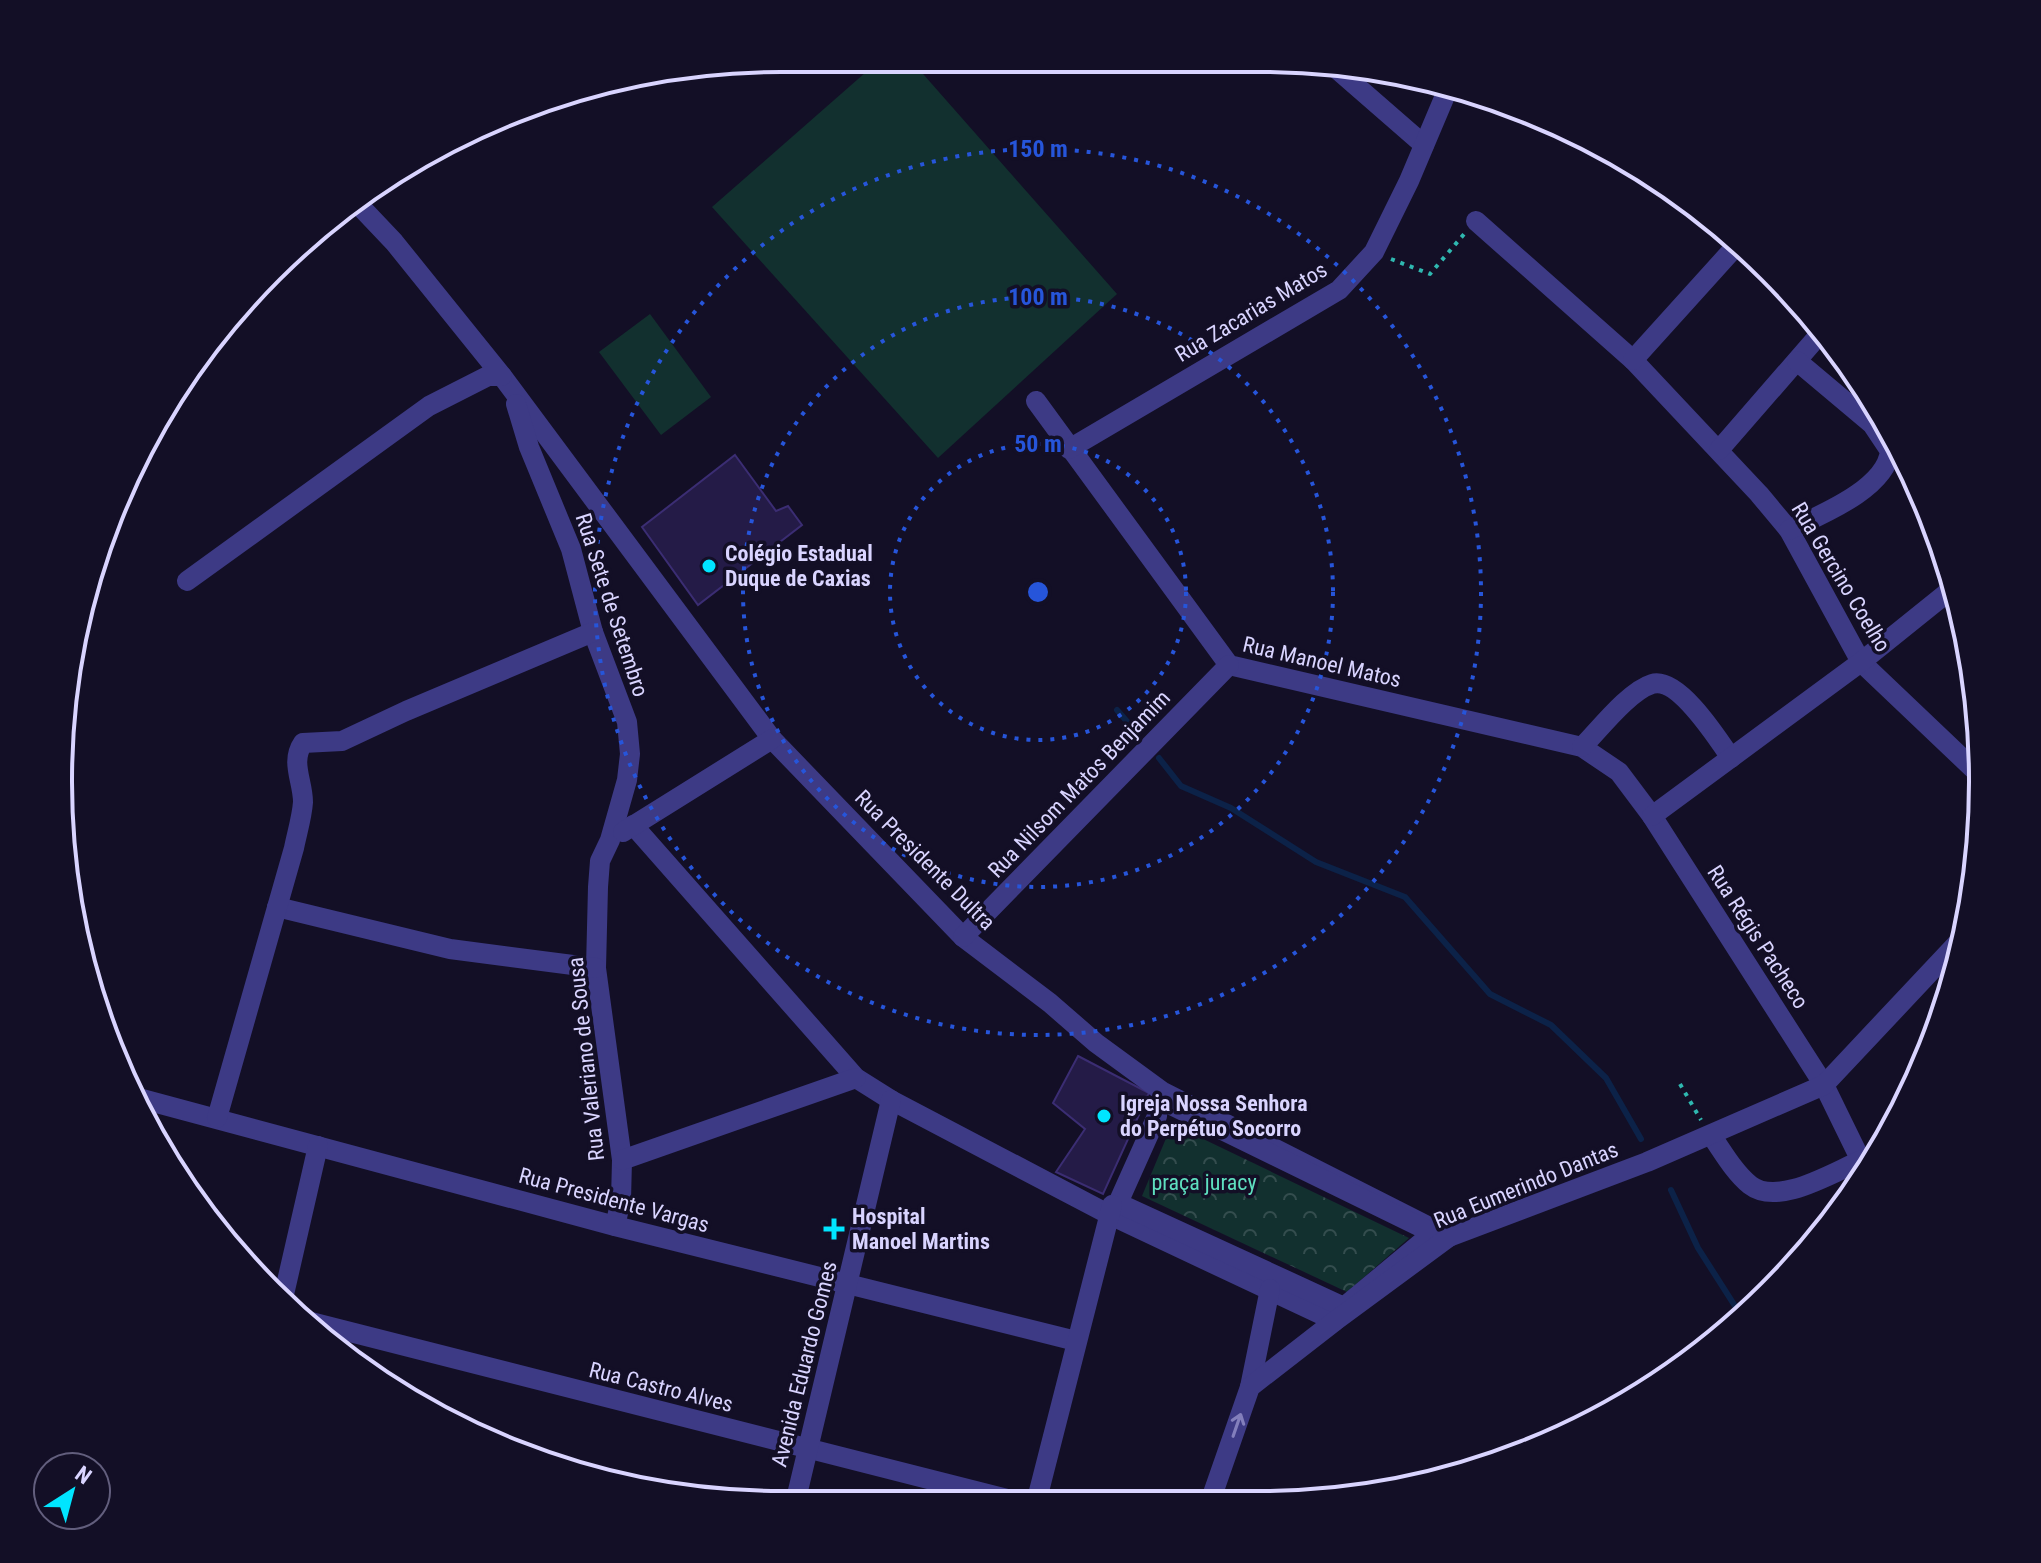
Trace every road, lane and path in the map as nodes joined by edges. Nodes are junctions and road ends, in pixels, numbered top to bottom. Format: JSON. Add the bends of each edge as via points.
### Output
{"nodes":[{"id":1,"x":1347,"y":78,"type":"edge"},
{"id":2,"x":1445,"y":97,"type":"edge"},
{"id":3,"x":1424,"y":145,"type":"junction"},
{"id":4,"x":363,"y":209,"type":"edge"},
{"id":5,"x":1476,"y":221,"type":"joint"},
{"id":6,"x":1374,"y":252,"type":"junction"},
{"id":7,"x":1731,"y":252,"type":"edge"},
{"id":8,"x":1814,"y":340,"type":"edge"},
{"id":9,"x":1633,"y":360,"type":"junction"},
{"id":10,"x":1797,"y":361,"type":"junction"},
{"id":11,"x":507,"y":382,"type":"junction"},
{"id":12,"x":1036,"y":401,"type":"dead end"},
{"id":13,"x":1874,"y":427,"type":"edge"},
{"id":14,"x":1069,"y":449,"type":"junction"},
{"id":15,"x":1719,"y":450,"type":"junction"},
{"id":16,"x":1890,"y":456,"type":"edge"},
{"id":17,"x":1789,"y":530,"type":"junction"},
{"id":18,"x":187,"y":581,"type":"dead end"},
{"id":19,"x":1944,"y":595,"type":"edge"},
{"id":20,"x":593,"y":632,"type":"junction"},
{"id":21,"x":1861,"y":662,"type":"junction"},
{"id":22,"x":1229,"y":665,"type":"junction"},
{"id":23,"x":772,"y":739,"type":"junction"},
{"id":24,"x":1582,"y":747,"type":"junction"},
{"id":25,"x":1731,"y":758,"type":"junction"},
{"id":26,"x":1968,"y":764,"type":"edge"},
{"id":27,"x":1652,"y":816,"type":"junction"},
{"id":28,"x":633,"y":825,"type":"junction"},
{"id":29,"x":610,"y":840,"type":"junction"},
{"id":30,"x":277,"y":907,"type":"junction"},
{"id":31,"x":963,"y":937,"type":"junction"},
{"id":32,"x":1948,"y":954,"type":"edge"},
{"id":33,"x":596,"y":968,"type":"junction"},
{"id":34,"x":856,"y":1078,"type":"junction"},
{"id":35,"x":1680,"y":1084,"type":"dead end"},
{"id":36,"x":1824,"y":1085,"type":"junction"},
{"id":37,"x":1160,"y":1097,"type":"junction"},
{"id":38,"x":891,"y":1100,"type":"junction"},
{"id":39,"x":150,"y":1104,"type":"edge"},
{"id":40,"x":217,"y":1118,"type":"junction"},
{"id":41,"x":1711,"y":1135,"type":"junction"},
{"id":42,"x":318,"y":1146,"type":"junction"},
{"id":43,"x":1860,"y":1158,"type":"edge"},
{"id":44,"x":622,"y":1160,"type":"junction"},
{"id":45,"x":1853,"y":1170,"type":"edge"},
{"id":46,"x":1108,"y":1214,"type":"junction"},
{"id":47,"x":615,"y":1226,"type":"junction"},
{"id":48,"x":1449,"y":1237,"type":"junction"},
{"id":49,"x":848,"y":1285,"type":"junction"},
{"id":50,"x":285,"y":1288,"type":"edge"},
{"id":51,"x":1270,"y":1289,"type":"junction"},
{"id":52,"x":1335,"y":1321,"type":"junction"},
{"id":53,"x":328,"y":1327,"type":"edge"},
{"id":54,"x":1076,"y":1341,"type":"junction"},
{"id":55,"x":1250,"y":1387,"type":"junction"},
{"id":56,"x":808,"y":1450,"type":"junction"},
{"id":57,"x":798,"y":1491,"type":"edge"},
{"id":58,"x":975,"y":1491,"type":"edge"},
{"id":59,"x":1039,"y":1491,"type":"edge"},
{"id":60,"x":1214,"y":1491,"type":"edge"}],
"edges":[{"from":1,"to":3,"type":"street"},
{"from":2,"to":3,"type":"street","name":"Rua Zacarias Matos"},
{"from":3,"to":6,"type":"street","name":"Rua Zacarias Matos"},
{"from":4,"to":11,"type":"street","name":"Rua Presidente Dultra"},
{"from":5,"to":6,"type":"path","via":[[1430,274]]},
{"from":5,"to":9,"type":"street","name":"Rua Gercino Coelho"},
{"from":6,"to":14,"type":"street","name":"Rua Zacarias Matos","via":[[1339,290]]},
{"from":7,"to":9,"type":"street"},
{"from":8,"to":10,"type":"street"},
{"from":9,"to":15,"type":"street","name":"Rua Gercino Coelho"},
{"from":10,"to":13,"type":"street"},
{"from":10,"to":15,"type":"street"},
{"from":11,"to":18,"type":"street","via":[[488,376],[429,406]]},
{"from":11,"to":20,"type":"street","name":"Rua Sete de Setembro","via":[[571,549]]},
{"from":11,"to":23,"type":"street","name":"Rua Presidente Dultra"},
{"from":12,"to":14,"type":"street","name":"Rua Manoel Matos"},
{"from":14,"to":22,"type":"street","name":"Rua Manoel Matos"},
{"from":15,"to":17,"type":"street","name":"Rua Gercino Coelho"},
{"from":16,"to":17,"type":"street","via":[[1870,484]]},
{"from":17,"to":21,"type":"street","name":"Rua Gercino Coelho"},
{"from":19,"to":21,"type":"street"},
{"from":20,"to":29,"type":"street","name":"Rua Sete de Setembro","via":[[627,722],[630,754]]},
{"from":20,"to":30,"type":"street","via":[[342,741],[303,743],[296,761],[303,806]]},
{"from":21,"to":25,"type":"street"},
{"from":21,"to":26,"type":"street","name":"Rua Gercino Coelho"},
{"from":22,"to":24,"type":"street","name":"Rua Manoel Matos"},
{"from":22,"to":31,"type":"street","name":"Rua Nilsom Matos Benjamim"},
{"from":23,"to":28,"type":"street"},
{"from":23,"to":31,"type":"street","name":"Rua Presidente Dultra"},
{"from":24,"to":25,"type":"street","via":[[1653,683],[1684,698]]},
{"from":24,"to":27,"type":"street","name":"Rua Régis Pacheco","via":[[1619,772]]},
{"from":25,"to":27,"type":"street"},
{"from":27,"to":36,"type":"street","name":"Rua Régis Pacheco"},
{"from":28,"to":29,"type":"street"},
{"from":28,"to":34,"type":"street"},
{"from":29,"to":33,"type":"street","name":"Rua Valeriano de Sousa","via":[[600,861]]},
{"from":30,"to":33,"type":"street","via":[[450,949]]},
{"from":30,"to":40,"type":"street"},
{"from":31,"to":37,"type":"street","name":"Rua Presidente Dultra"},
{"from":32,"to":36,"type":"street"},
{"from":33,"to":44,"type":"street","name":"Rua Valeriano de Sousa"},
{"from":34,"to":38,"type":"street"},
{"from":34,"to":44,"type":"street"},
{"from":35,"to":41,"type":"path"},
{"from":36,"to":41,"type":"street","name":"Rua Eumerindo Dantas"},
{"from":36,"to":43,"type":"street","name":"Rua Régis Pacheco"},
{"from":37,"to":37,"type":"street","via":[[1165,1102],[1433,1233],[1344,1307],[1118,1203],[1157,1116]]},
{"from":37,"to":46,"type":"street"},
{"from":37,"to":48,"type":"street"},
{"from":38,"to":46,"type":"street"},
{"from":38,"to":49,"type":"street","name":"Avenida Eduardo Gomes"},
{"from":39,"to":40,"type":"street","name":"Rua Presidente Vargas"},
{"from":40,"to":42,"type":"street","name":"Rua Presidente Vargas"},
{"from":41,"to":45,"type":"street","via":[[1739,1173],[1764,1193],[1792,1190]]},
{"from":41,"to":48,"type":"street","name":"Rua Eumerindo Dantas"},
{"from":42,"to":47,"type":"street","name":"Rua Presidente Vargas"},
{"from":42,"to":50,"type":"street"},
{"from":44,"to":47,"type":"street","name":"Rua Valeriano de Sousa"},
{"from":46,"to":51,"type":"street"},
{"from":46,"to":54,"type":"street"},
{"from":47,"to":49,"type":"street","name":"Rua Presidente Vargas"},
{"from":48,"to":52,"type":"street","name":"Rua Eumerindo Dantas"},
{"from":49,"to":54,"type":"street","name":"Rua Presidente Vargas"},
{"from":49,"to":56,"type":"street","name":"Avenida Eduardo Gomes"},
{"from":51,"to":52,"type":"street"},
{"from":51,"to":55,"type":"street"},
{"from":52,"to":55,"type":"street","name":"Rua Eumerindo Dantas"},
{"from":53,"to":56,"type":"street","name":"Rua Castro Alves"},
{"from":54,"to":59,"type":"street"},
{"from":60,"to":55,"type":"street","one_way":true},
{"from":56,"to":57,"type":"street","name":"Avenida Eduardo Gomes"},
{"from":56,"to":58,"type":"street","name":"Rua Castro Alves"}]}
